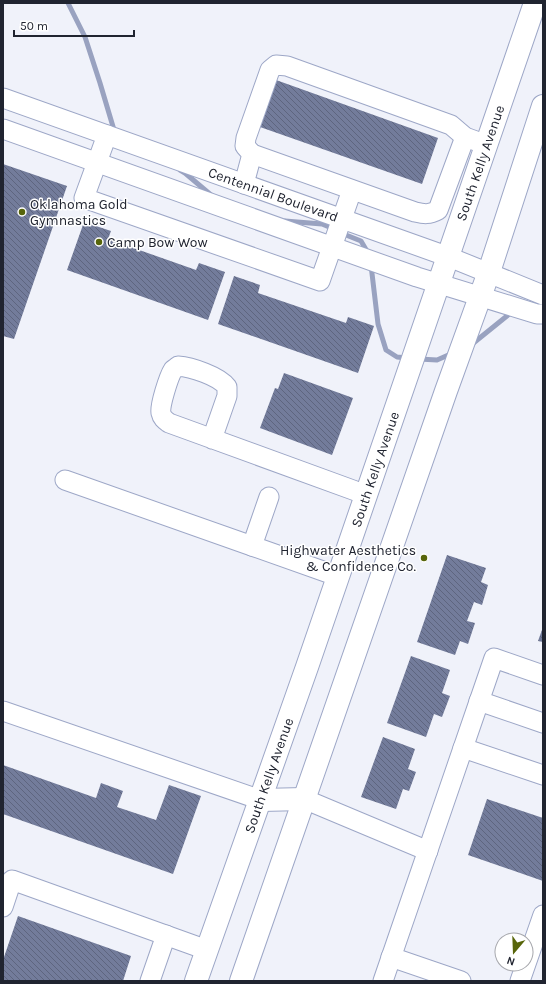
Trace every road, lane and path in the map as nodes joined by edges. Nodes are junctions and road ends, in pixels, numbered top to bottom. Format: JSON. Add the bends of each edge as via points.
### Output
{"nodes":[{"id":1,"x":535,"y":3,"type":"edge"},
{"id":2,"x":3,"y":99,"type":"edge"},
{"id":3,"x":543,"y":106,"type":"edge"},
{"id":4,"x":3,"y":129,"type":"edge"},
{"id":5,"x":106,"y":135,"type":"junction"},
{"id":6,"x":465,"y":137,"type":"junction"},
{"id":7,"x":487,"y":145,"type":"junction"},
{"id":8,"x":252,"y":154,"type":"junction"},
{"id":9,"x":97,"y":162,"type":"junction"},
{"id":10,"x":244,"y":184,"type":"junction"},
{"id":11,"x":352,"y":190,"type":"junction"},
{"id":12,"x":342,"y":218,"type":"junction"},
{"id":13,"x":332,"y":246,"type":"junction"},
{"id":14,"x":449,"y":257,"type":"junction"},
{"id":15,"x":489,"y":272,"type":"junction"},
{"id":16,"x":439,"y":284,"type":"junction"},
{"id":17,"x":543,"y":295,"type":"edge"},
{"id":18,"x":481,"y":296,"type":"junction"},
{"id":19,"x":543,"y":314,"type":"edge"},
{"id":20,"x":212,"y":439,"type":"dead end"},
{"id":21,"x":65,"y":480,"type":"dead end"},
{"id":22,"x":366,"y":495,"type":"junction"},
{"id":23,"x":269,"y":497,"type":"dead end"},
{"id":24,"x":252,"y":546,"type":"junction"},
{"id":25,"x":337,"y":576,"type":"junction"},
{"id":26,"x":543,"y":675,"type":"edge"},
{"id":27,"x":480,"y":701,"type":"junction"},
{"id":28,"x":3,"y":711,"type":"edge"},
{"id":29,"x":543,"y":723,"type":"edge"},
{"id":30,"x":463,"y":748,"type":"junction"},
{"id":31,"x":543,"y":776,"type":"edge"},
{"id":32,"x":304,"y":799,"type":"junction"},
{"id":33,"x":261,"y":800,"type":"junction"},
{"id":34,"x":428,"y":851,"type":"junction"},
{"id":35,"x":3,"y":907,"type":"edge"},
{"id":36,"x":543,"y":915,"type":"edge"},
{"id":37,"x":166,"y":935,"type":"junction"},
{"id":38,"x":206,"y":950,"type":"junction"},
{"id":39,"x":391,"y":957,"type":"junction"},
{"id":40,"x":417,"y":974,"type":"edge"},
{"id":41,"x":150,"y":981,"type":"edge"},
{"id":42,"x":196,"y":981,"type":"edge"},
{"id":43,"x":241,"y":981,"type":"edge"},
{"id":44,"x":383,"y":981,"type":"edge"},
{"id":45,"x":461,"y":981,"type":"edge"},
{"id":46,"x":520,"y":981,"type":"edge"}],
"edges":[{"from":1,"to":7,"type":"main road","name":"South Kelly Avenue"},
{"from":2,"to":5,"type":"street","name":"Centennial Boulevard"},
{"from":3,"to":15,"type":"main road"},
{"from":4,"to":9,"type":"street","name":"Centennial Boulevard"},
{"from":5,"to":9,"type":"street"},
{"from":5,"to":10,"type":"street","name":"Centennial Boulevard"},
{"from":6,"to":7,"type":"street"},
{"from":6,"to":8,"type":"street","via":[[451,125],[286,66],[276,65],[270,70],[246,138],[246,146]]},
{"from":6,"to":11,"type":"street","via":[[438,210],[431,214],[415,212]]},
{"from":7,"to":14,"type":"main road","name":"South Kelly Avenue"},
{"from":8,"to":10,"type":"street"},
{"from":8,"to":11,"type":"street"},
{"from":9,"to":13,"type":"street","name":"Centennial Boulevard"},
{"from":9,"to":13,"type":"street","via":[[84,198],[320,281]]},
{"from":10,"to":12,"type":"street","name":"Centennial Boulevard"},
{"from":11,"to":12,"type":"street"},
{"from":12,"to":13,"type":"street"},
{"from":12,"to":14,"type":"street","name":"Centennial Boulevard"},
{"from":13,"to":16,"type":"street","name":"Centennial Boulevard"},
{"from":14,"to":15,"type":"street","name":"Centennial Boulevard"},
{"from":14,"to":16,"type":"main road","name":"South Kelly Avenue"},
{"from":15,"to":17,"type":"street","name":"Centennial Boulevard"},
{"from":15,"to":18,"type":"main road"},
{"from":16,"to":18,"type":"street","name":"Centennial Boulevard"},
{"from":16,"to":22,"type":"main road","name":"South Kelly Avenue"},
{"from":18,"to":19,"type":"street","name":"Centennial Boulevard"},
{"from":18,"to":32,"type":"main road"},
{"from":20,"to":22,"type":"street"},
{"from":21,"to":24,"type":"street"},
{"from":22,"to":25,"type":"main road","name":"South Kelly Avenue"},
{"from":23,"to":24,"type":"street"},
{"from":24,"to":25,"type":"street"},
{"from":25,"to":33,"type":"main road","name":"South Kelly Avenue"},
{"from":26,"to":27,"type":"street","via":[[494,658]]},
{"from":27,"to":29,"type":"street"},
{"from":27,"to":30,"type":"street"},
{"from":28,"to":33,"type":"street"},
{"from":30,"to":31,"type":"street"},
{"from":30,"to":34,"type":"street"},
{"from":32,"to":33,"type":"main road"},
{"from":32,"to":34,"type":"street"},
{"from":32,"to":43,"type":"main road"},
{"from":33,"to":38,"type":"main road","name":"South Kelly Avenue"},
{"from":34,"to":39,"type":"street"},
{"from":35,"to":37,"type":"street","via":[[12,880]]},
{"from":36,"to":46,"type":"street"},
{"from":37,"to":38,"type":"street"},
{"from":37,"to":41,"type":"street"},
{"from":38,"to":42,"type":"main road","name":"South Kelly Avenue"},
{"from":39,"to":40,"type":"street"},
{"from":39,"to":44,"type":"street"},
{"from":40,"to":45,"type":"street"}]}
